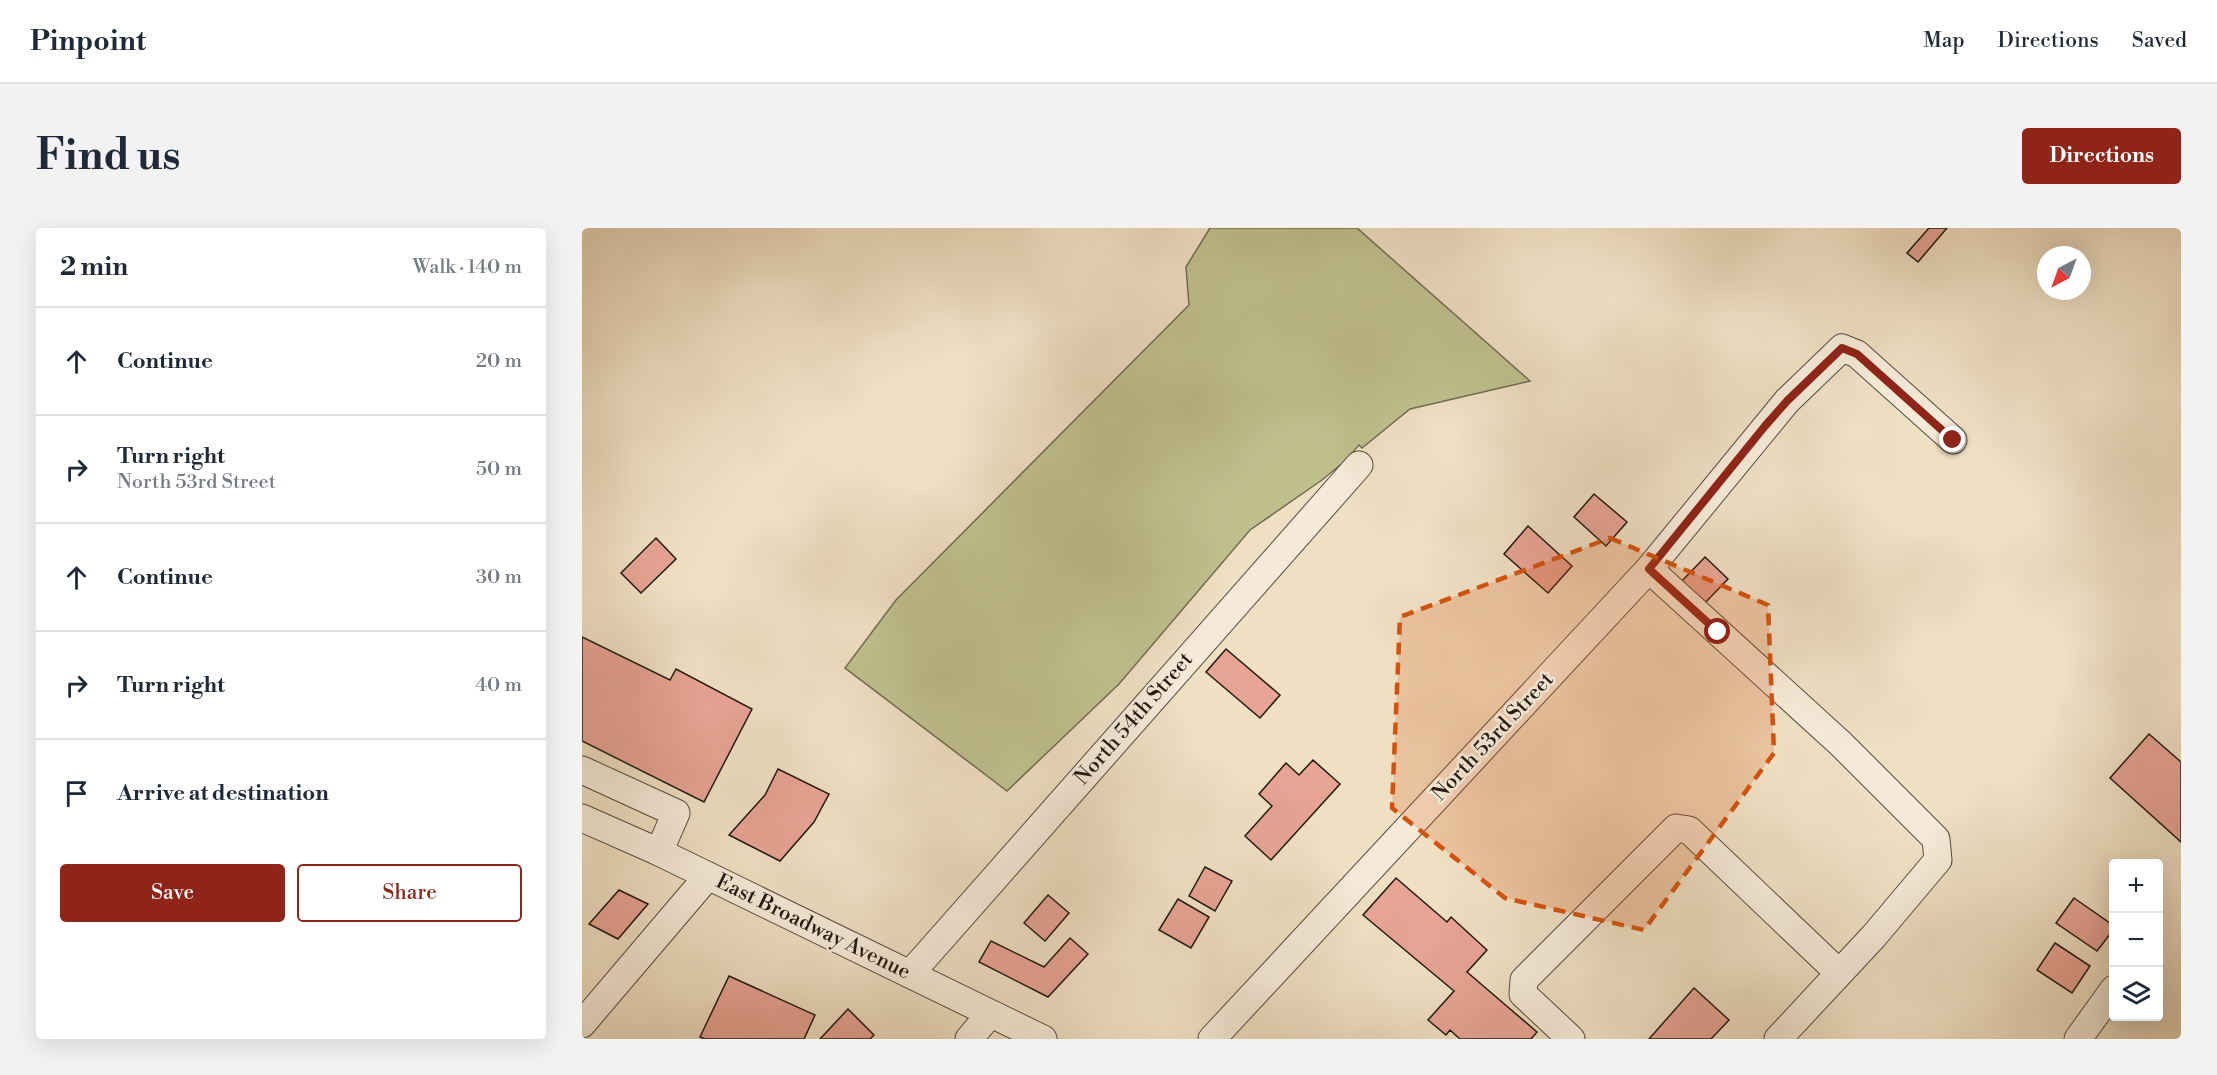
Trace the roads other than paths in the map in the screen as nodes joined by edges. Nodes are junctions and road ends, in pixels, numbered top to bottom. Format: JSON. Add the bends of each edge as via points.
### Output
{"nodes":[{"id":1,"x":1953,"y":440,"type":"dead end"},
{"id":2,"x":1359,"y":465,"type":"dead end"},
{"id":3,"x":1649,"y":569,"type":"junction"},
{"id":4,"x":582,"y":770,"type":"edge"},
{"id":5,"x":582,"y":818,"type":"edge"},
{"id":6,"x":659,"y":852,"type":"junction"},
{"id":7,"x":708,"y":876,"type":"junction"},
{"id":8,"x":1839,"y":973,"type":"junction"},
{"id":9,"x":910,"y":974,"type":"junction"},
{"id":10,"x":2109,"y":996,"type":"edge"},
{"id":11,"x":990,"y":1014,"type":"junction"},
{"id":12,"x":582,"y":1023,"type":"edge"},
{"id":13,"x":969,"y":1039,"type":"edge"},
{"id":14,"x":1043,"y":1039,"type":"edge"},
{"id":15,"x":1212,"y":1039,"type":"edge"},
{"id":16,"x":1571,"y":1039,"type":"edge"},
{"id":17,"x":1778,"y":1039,"type":"edge"},
{"id":18,"x":2078,"y":1039,"type":"edge"}],
"edges":[{"from":1,"to":3,"type":"street","name":"North 53rd Street","via":[[1857,354],[1842,348],[1765,426]]},
{"from":2,"to":9,"type":"street","name":"North 54th Street"},
{"from":3,"to":8,"type":"street","via":[[1841,744],[1936,838],[1938,860]]},
{"from":3,"to":15,"type":"street","name":"North 53rd Street"},
{"from":4,"to":6,"type":"street","via":[[676,813]]},
{"from":5,"to":6,"type":"street","name":"East Broadway Avenue"},
{"from":6,"to":7,"type":"street","name":"East Broadway Avenue"},
{"from":7,"to":9,"type":"street","name":"East Broadway Avenue"},
{"from":7,"to":12,"type":"street"},
{"from":8,"to":16,"type":"street","via":[[1689,830],[1676,828],[1524,980],[1522,994]]},
{"from":8,"to":17,"type":"street"},
{"from":9,"to":11,"type":"street","name":"East Broadway Avenue"},
{"from":10,"to":18,"type":"street"},
{"from":11,"to":13,"type":"street"},
{"from":11,"to":14,"type":"street","name":"East Broadway Avenue"}]}
